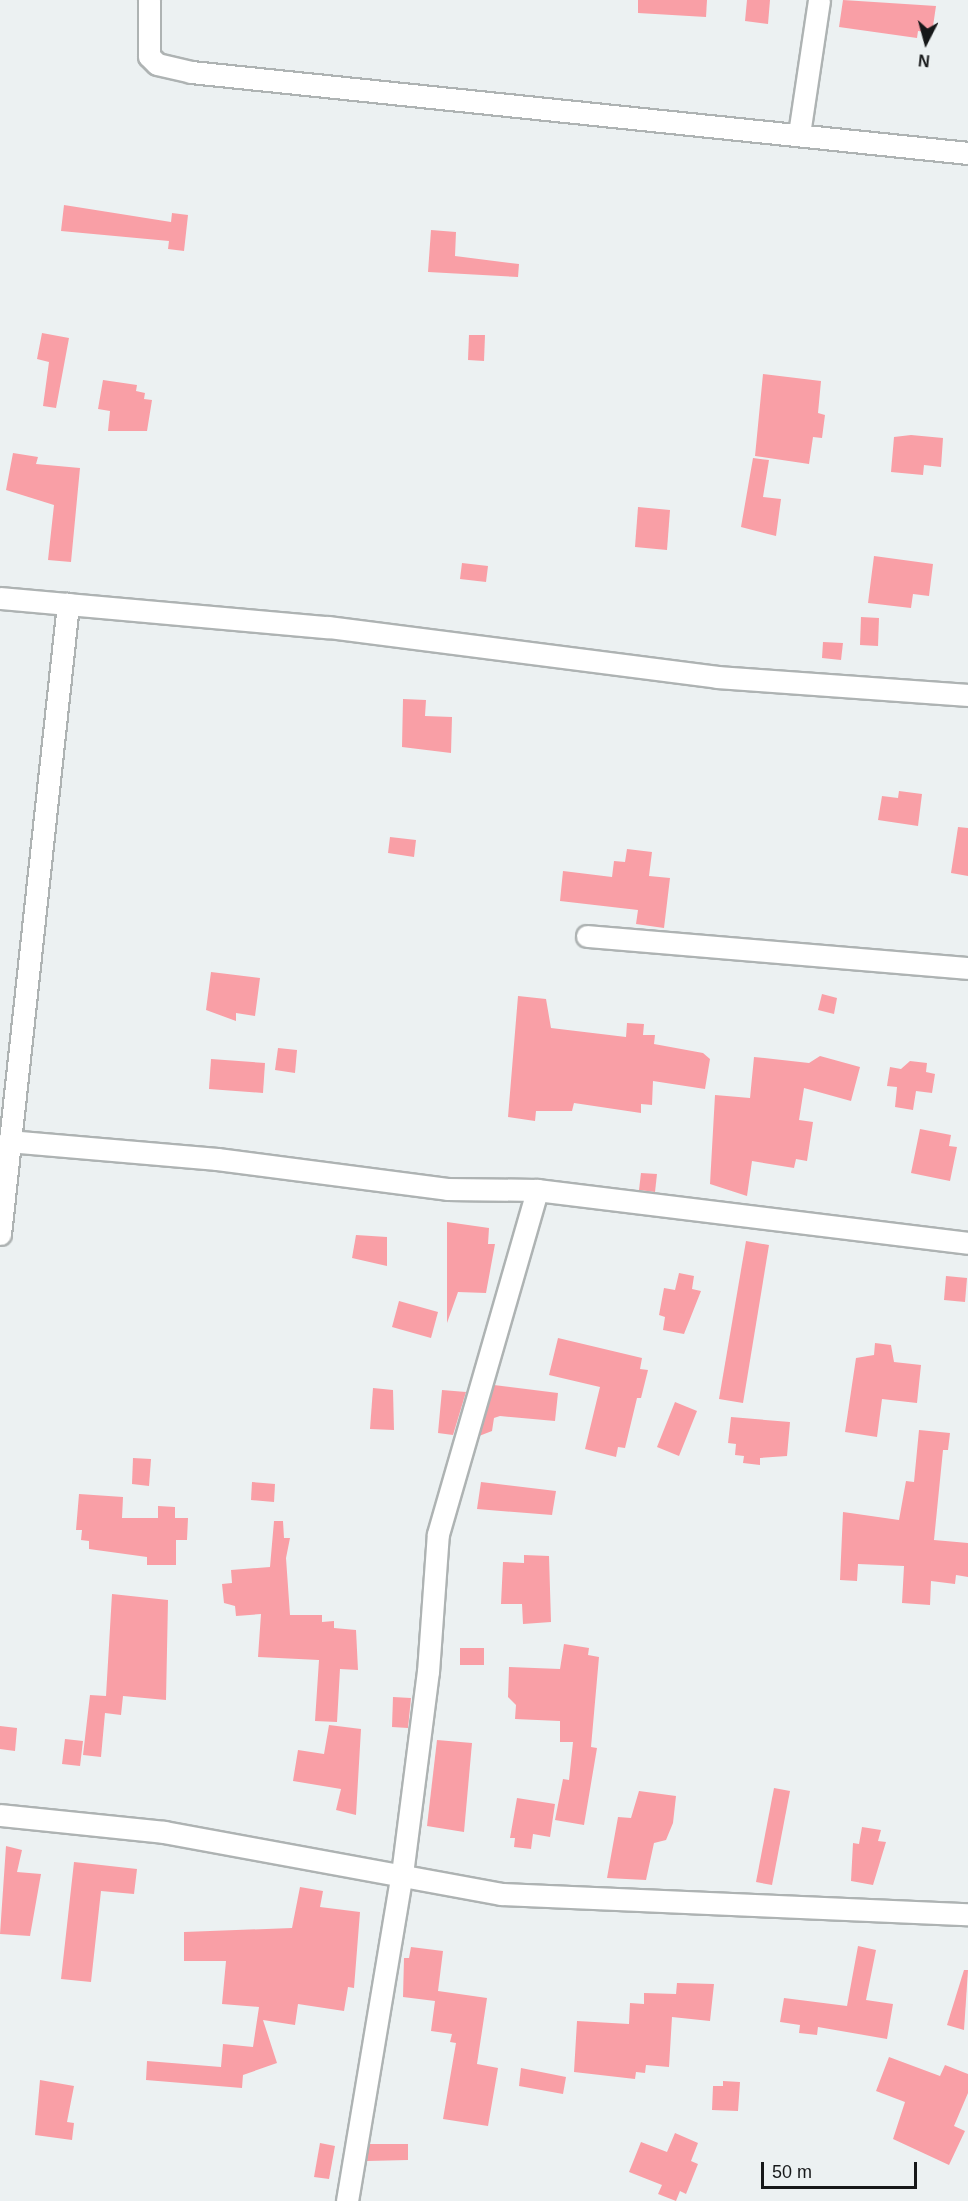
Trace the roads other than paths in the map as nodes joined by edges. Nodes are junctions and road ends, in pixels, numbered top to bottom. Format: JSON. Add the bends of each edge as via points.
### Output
{"nodes":[{"id":1,"x":150,"y":0,"type":"edge"},
{"id":2,"x":819,"y":0,"type":"edge"},
{"id":3,"x":799,"y":134,"type":"junction"},
{"id":4,"x":968,"y":153,"type":"edge"},
{"id":5,"x":0,"y":598,"type":"edge"},
{"id":6,"x":68,"y":604,"type":"junction"},
{"id":7,"x":968,"y":695,"type":"edge"},
{"id":8,"x":587,"y":936,"type":"dead end"},
{"id":9,"x":968,"y":968,"type":"edge"},
{"id":10,"x":8,"y":1141,"type":"junction"},
{"id":11,"x":537,"y":1190,"type":"junction"},
{"id":12,"x":0,"y":1234,"type":"edge"},
{"id":13,"x":968,"y":1244,"type":"edge"},
{"id":14,"x":0,"y":1815,"type":"edge"},
{"id":15,"x":402,"y":1874,"type":"junction"},
{"id":16,"x":968,"y":1914,"type":"edge"},
{"id":17,"x":347,"y":2201,"type":"edge"}],
"edges":[{"from":1,"to":3,"type":"street","via":[[149,56],[166,67]]},
{"from":2,"to":3,"type":"street"},
{"from":3,"to":4,"type":"street"},
{"from":5,"to":6,"type":"street"},
{"from":6,"to":7,"type":"street","via":[[328,627],[717,677]]},
{"from":6,"to":10,"type":"street"},
{"from":8,"to":9,"type":"street"},
{"from":10,"to":11,"type":"street","via":[[217,1159],[447,1189]]},
{"from":10,"to":12,"type":"street"},
{"from":11,"to":13,"type":"street"},
{"from":11,"to":15,"type":"street","via":[[438,1534],[428,1672]]},
{"from":14,"to":15,"type":"street","via":[[164,1832]]},
{"from":15,"to":16,"type":"street","via":[[501,1894]]},
{"from":15,"to":17,"type":"street"}]}
